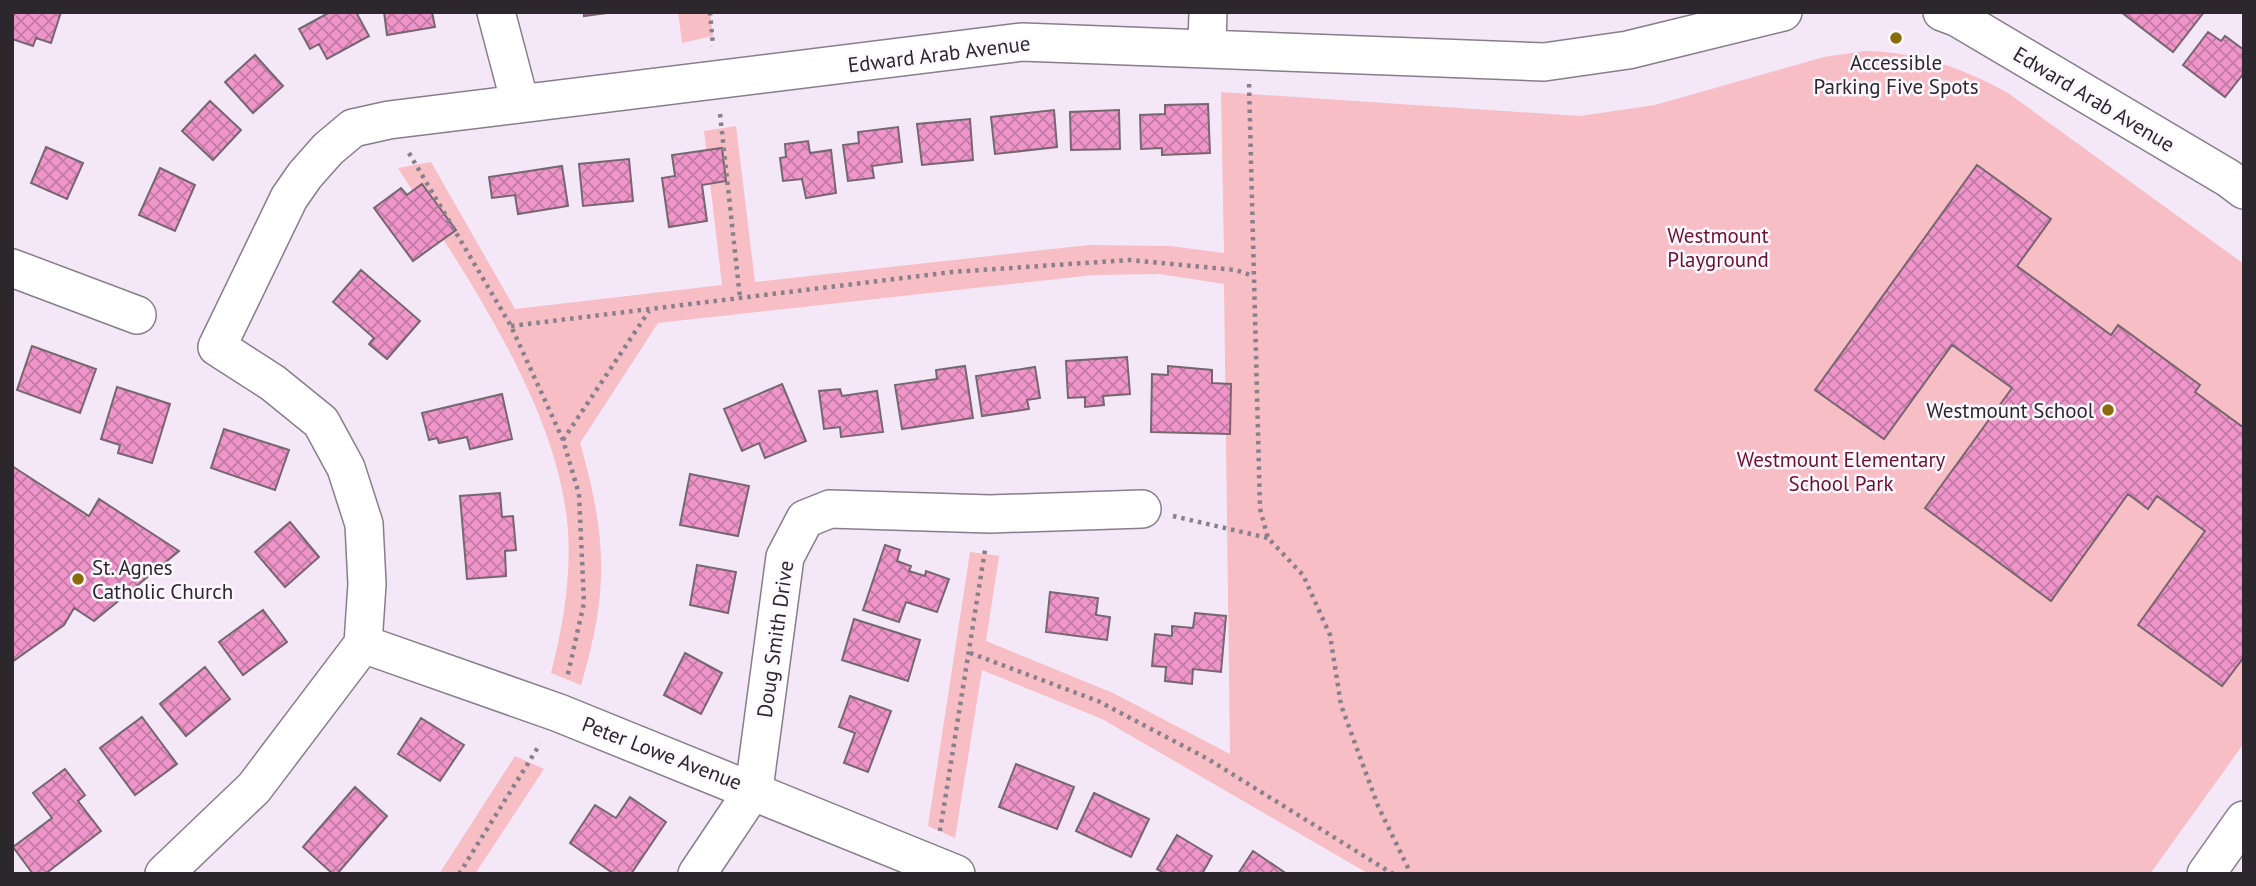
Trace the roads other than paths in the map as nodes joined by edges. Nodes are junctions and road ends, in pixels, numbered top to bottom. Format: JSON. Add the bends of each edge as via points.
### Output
{"nodes":[{"id":1,"x":495,"y":12,"type":"edge"},
{"id":2,"x":1783,"y":12,"type":"edge"},
{"id":3,"x":1942,"y":12,"type":"edge"},
{"id":4,"x":1208,"y":29,"type":"edge"},
{"id":5,"x":520,"y":103,"type":"junction"},
{"id":6,"x":2239,"y":174,"type":"edge"},
{"id":7,"x":12,"y":268,"type":"edge"},
{"id":8,"x":137,"y":314,"type":"dead end"},
{"id":9,"x":1142,"y":509,"type":"road end"},
{"id":10,"x":363,"y":644,"type":"junction"},
{"id":11,"x":754,"y":789,"type":"junction"},
{"id":12,"x":2244,"y":820,"type":"edge"},
{"id":13,"x":946,"y":869,"type":"edge"},
{"id":14,"x":164,"y":874,"type":"edge"},
{"id":15,"x":697,"y":874,"type":"edge"},
{"id":16,"x":2206,"y":874,"type":"edge"}],
"edges":[{"from":1,"to":5,"type":"street"},
{"from":2,"to":4,"type":"street","name":"Edward Arab Avenue","via":[[1628,50],[1544,62],[1248,50]]},
{"from":3,"to":6,"type":"street","name":"Edward Arab Avenue"},
{"from":4,"to":5,"type":"street","name":"Edward Arab Avenue","via":[[1022,42]]},
{"from":5,"to":10,"type":"street","name":"Edward Arab Avenue","via":[[353,128],[305,175],[289,198],[217,347],[274,383],[321,422],[346,468],[364,524]]},
{"from":7,"to":8,"type":"street"},
{"from":9,"to":11,"type":"street","name":"Doug Smith Drive","via":[[990,514],[830,509],[805,519],[785,557]]},
{"from":10,"to":11,"type":"street","name":"Peter Lowe Avenue","via":[[559,712]]},
{"from":10,"to":14,"type":"street","via":[[254,788]]},
{"from":11,"to":13,"type":"street","name":"Peter Lowe Avenue"},
{"from":11,"to":15,"type":"street","name":"Doug Smith Drive"},
{"from":12,"to":16,"type":"street"}]}
